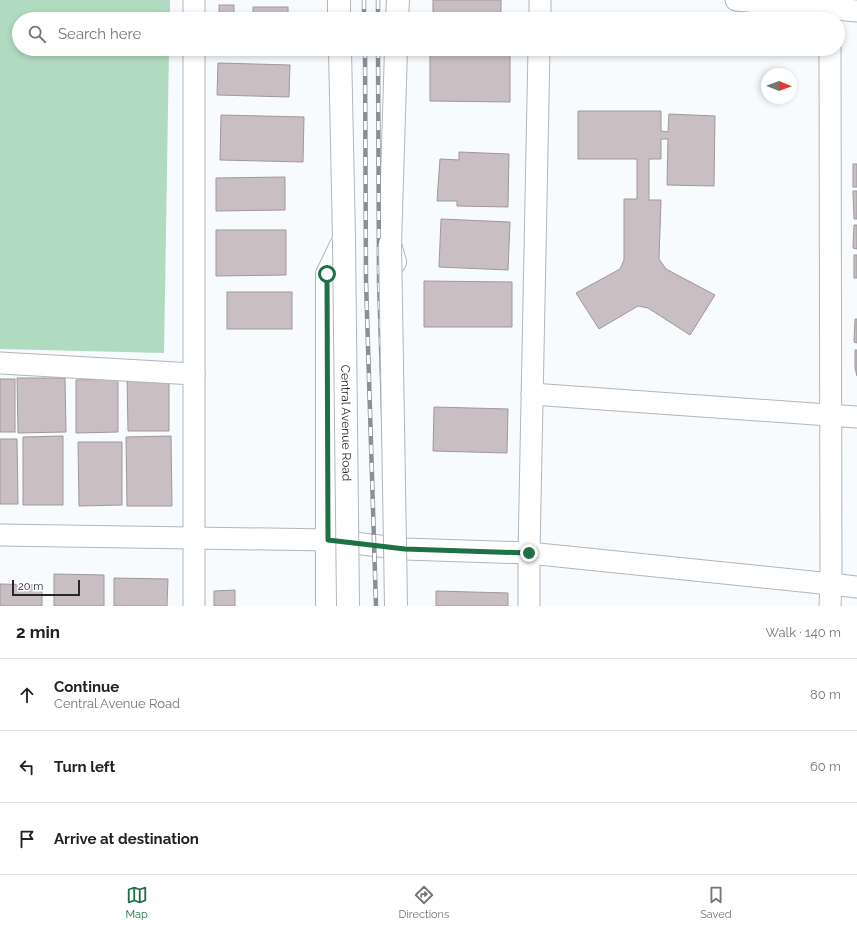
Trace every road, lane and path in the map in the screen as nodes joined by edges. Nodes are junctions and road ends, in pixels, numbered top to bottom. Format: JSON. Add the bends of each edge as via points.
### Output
{"nodes":[{"id":1,"x":194,"y":0,"type":"edge"},
{"id":2,"x":339,"y":0,"type":"edge"},
{"id":3,"x":398,"y":0,"type":"edge"},
{"id":4,"x":540,"y":0,"type":"edge"},
{"id":5,"x":736,"y":0,"type":"edge"},
{"id":6,"x":829,"y":9,"type":"edge"},
{"id":7,"x":194,"y":12,"type":"edge"},
{"id":8,"x":339,"y":12,"type":"edge"},
{"id":9,"x":397,"y":12,"type":"edge"},
{"id":10,"x":540,"y":12,"type":"edge"},
{"id":11,"x":857,"y":12,"type":"edge"},
{"id":12,"x":194,"y":56,"type":"edge"},
{"id":13,"x":340,"y":56,"type":"edge"},
{"id":14,"x":396,"y":56,"type":"edge"},
{"id":15,"x":539,"y":56,"type":"edge"},
{"id":16,"x":830,"y":56,"type":"edge"},
{"id":17,"x":344,"y":239,"type":"junction"},
{"id":18,"x":390,"y":244,"type":"junction"},
{"id":19,"x":0,"y":363,"type":"edge"},
{"id":20,"x":194,"y":374,"type":"junction"},
{"id":21,"x":532,"y":394,"type":"junction"},
{"id":22,"x":830,"y":415,"type":"junction"},
{"id":23,"x":857,"y":417,"type":"edge"},
{"id":24,"x":0,"y":535,"type":"edge"},
{"id":25,"x":194,"y":537,"type":"junction"},
{"id":26,"x":328,"y":540,"type":"junction"},
{"id":27,"x":405,"y":549,"type":"junction"},
{"id":28,"x":529,"y":553,"type":"junction"},
{"id":29,"x":831,"y":584,"type":"junction"},
{"id":30,"x":857,"y":586,"type":"edge"},
{"id":31,"x":194,"y":606,"type":"edge"},
{"id":32,"x":327,"y":606,"type":"edge"},
{"id":33,"x":348,"y":606,"type":"edge"},
{"id":34,"x":396,"y":606,"type":"edge"},
{"id":35,"x":406,"y":606,"type":"edge"},
{"id":36,"x":529,"y":606,"type":"edge"},
{"id":37,"x":830,"y":606,"type":"edge"}],
"edges":[{"from":1,"to":7,"type":"street"},
{"from":2,"to":8,"type":"main road"},
{"from":3,"to":9,"type":"main road"},
{"from":4,"to":10,"type":"street"},
{"from":5,"to":6,"type":"street"},
{"from":6,"to":11,"type":"street"},
{"from":12,"to":20,"type":"street"},
{"from":13,"to":17,"type":"main road","name":"Central Avenue Road"},
{"from":14,"to":18,"type":"main road"},
{"from":15,"to":21,"type":"street"},
{"from":16,"to":22,"type":"street"},
{"from":17,"to":26,"type":"main road","name":"Central Avenue Road","via":[[327,274]]},
{"from":17,"to":33,"type":"main road","name":"Central Avenue Road","bridge":true},
{"from":18,"to":27,"type":"main road","via":[[401,282]]},
{"from":18,"to":34,"type":"main road","bridge":true},
{"from":19,"to":20,"type":"street"},
{"from":20,"to":25,"type":"street"},
{"from":21,"to":22,"type":"street"},
{"from":21,"to":28,"type":"street"},
{"from":22,"to":23,"type":"street"},
{"from":22,"to":29,"type":"street"},
{"from":24,"to":25,"type":"street"},
{"from":25,"to":26,"type":"street"},
{"from":25,"to":31,"type":"street"},
{"from":26,"to":27,"type":"street"},
{"from":26,"to":32,"type":"main road","name":"Central Avenue Road"},
{"from":27,"to":28,"type":"street"},
{"from":27,"to":35,"type":"main road"},
{"from":28,"to":29,"type":"street"},
{"from":28,"to":36,"type":"street"},
{"from":29,"to":30,"type":"street"},
{"from":29,"to":37,"type":"street"}]}
